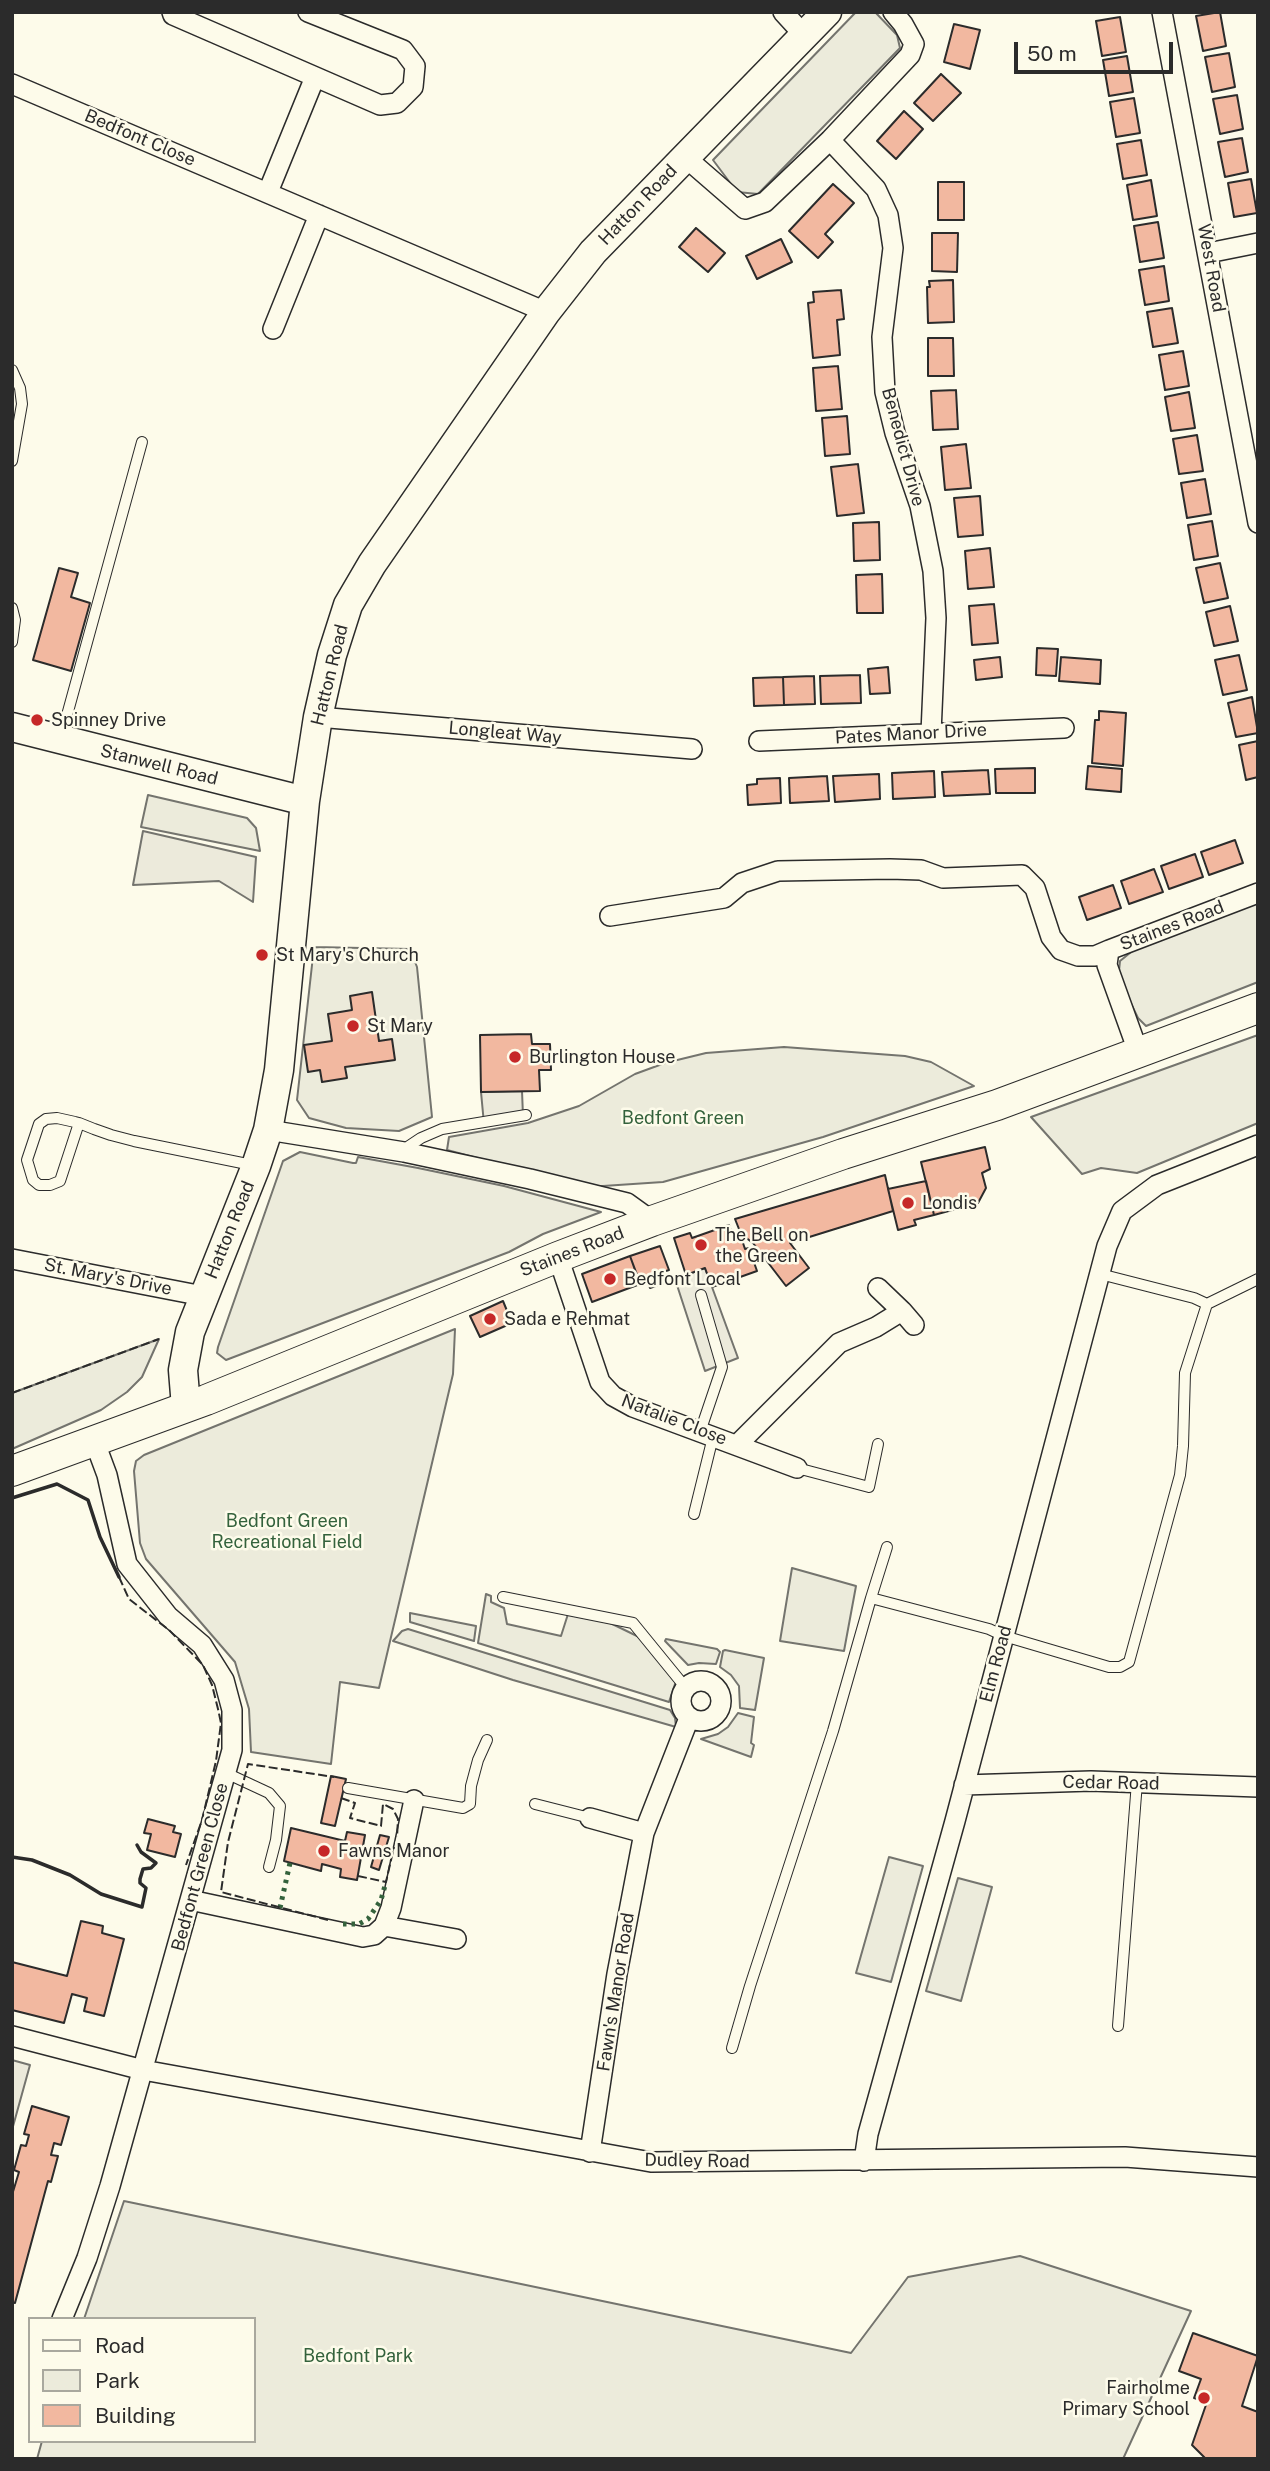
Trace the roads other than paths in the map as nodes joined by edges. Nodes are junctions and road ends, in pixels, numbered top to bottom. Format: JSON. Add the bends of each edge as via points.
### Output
{"nodes":[{"id":1,"x":172,"y":12,"type":"edge"},
{"id":2,"x":308,"y":12,"type":"edge"},
{"id":3,"x":783,"y":12,"type":"edge"},
{"id":4,"x":827,"y":12,"type":"edge"},
{"id":5,"x":893,"y":12,"type":"edge"},
{"id":6,"x":1162,"y":12,"type":"edge"},
{"id":7,"x":804,"y":36,"type":"junction"},
{"id":8,"x":315,"y":77,"type":"junction"},
{"id":9,"x":12,"y":84,"type":"edge"},
{"id":10,"x":830,"y":140,"type":"junction"},
{"id":11,"x":685,"y":157,"type":"junction"},
{"id":12,"x":268,"y":192,"type":"junction"},
{"id":13,"x":319,"y":215,"type":"junction"},
{"id":14,"x":1258,"y":243,"type":"edge"},
{"id":15,"x":1208,"y":253,"type":"junction"},
{"id":16,"x":546,"y":312,"type":"junction"},
{"id":17,"x":273,"y":329,"type":"dead end"},
{"id":18,"x":12,"y":370,"type":"edge"},
{"id":19,"x":142,"y":442,"type":"dead end"},
{"id":20,"x":12,"y":461,"type":"edge"},
{"id":21,"x":1258,"y":523,"type":"edge"},
{"id":22,"x":12,"y":608,"type":"edge"},
{"id":23,"x":12,"y":642,"type":"edge"},
{"id":24,"x":318,"y":717,"type":"junction"},
{"id":25,"x":12,"y":727,"type":"edge"},
{"id":26,"x":1064,"y":727,"type":"dead end"},
{"id":27,"x":931,"y":733,"type":"junction"},
{"id":28,"x":60,"y":741,"type":"junction"},
{"id":29,"x":759,"y":741,"type":"dead end"},
{"id":30,"x":692,"y":749,"type":"dead end"},
{"id":31,"x":305,"y":801,"type":"junction"},
{"id":32,"x":1258,"y":892,"type":"edge"},
{"id":33,"x":610,"y":916,"type":"dead end"},
{"id":34,"x":1110,"y":950,"type":"junction"},
{"id":35,"x":1258,"y":1008,"type":"edge"},
{"id":36,"x":1139,"y":1054,"type":"junction"},
{"id":37,"x":526,"y":1115,"type":"dead end"},
{"id":38,"x":79,"y":1123,"type":"junction"},
{"id":39,"x":268,"y":1130,"type":"junction"},
{"id":40,"x":1258,"y":1144,"type":"edge"},
{"id":41,"x":404,"y":1152,"type":"junction"},
{"id":42,"x":256,"y":1166,"type":"junction"},
{"id":43,"x":652,"y":1221,"type":"junction"},
{"id":44,"x":558,"y":1257,"type":"junction"},
{"id":45,"x":12,"y":1259,"type":"edge"},
{"id":46,"x":1100,"y":1274,"type":"junction"},
{"id":47,"x":1258,"y":1279,"type":"edge"},
{"id":48,"x":878,"y":1288,"type":"dead end"},
{"id":49,"x":701,"y":1295,"type":"dead end"},
{"id":50,"x":203,"y":1296,"type":"junction"},
{"id":51,"x":1207,"y":1304,"type":"junction"},
{"id":52,"x":186,"y":1407,"type":"junction"},
{"id":53,"x":706,"y":1434,"type":"junction"},
{"id":54,"x":94,"y":1440,"type":"junction"},
{"id":55,"x":878,"y":1444,"type":"dead end"},
{"id":56,"x":737,"y":1445,"type":"junction"},
{"id":57,"x":797,"y":1468,"type":"joint"},
{"id":58,"x":12,"y":1471,"type":"edge"},
{"id":59,"x":694,"y":1514,"type":"dead end"},
{"id":60,"x":887,"y":1547,"type":"dead end"},
{"id":61,"x":503,"y":1597,"type":"dead end"},
{"id":62,"x":871,"y":1598,"type":"junction"},
{"id":63,"x":1004,"y":1636,"type":"junction"},
{"id":64,"x":686,"y":1688,"type":"junction"},
{"id":65,"x":689,"y":1718,"type":"junction"},
{"id":66,"x":487,"y":1740,"type":"dead end"},
{"id":67,"x":226,"y":1773,"type":"junction"},
{"id":68,"x":1137,"y":1783,"type":"junction"},
{"id":69,"x":964,"y":1785,"type":"junction"},
{"id":70,"x":1258,"y":1787,"type":"edge"},
{"id":71,"x":348,"y":1788,"type":"dead end"},
{"id":72,"x":414,"y":1800,"type":"junction"},
{"id":73,"x":535,"y":1804,"type":"dead end"},
{"id":74,"x":590,"y":1818,"type":"joint"},
{"id":75,"x":644,"y":1833,"type":"junction"},
{"id":76,"x":269,"y":1867,"type":"dead end"},
{"id":77,"x":190,"y":1900,"type":"junction"},
{"id":78,"x":384,"y":1926,"type":"junction"},
{"id":79,"x":456,"y":1939,"type":"dead end"},
{"id":80,"x":1118,"y":2026,"type":"dead end"},
{"id":81,"x":12,"y":2036,"type":"edge"},
{"id":82,"x":732,"y":2048,"type":"dead end"},
{"id":83,"x":143,"y":2070,"type":"junction"},
{"id":84,"x":590,"y":2152,"type":"junction"},
{"id":85,"x":864,"y":2161,"type":"junction"},
{"id":86,"x":1258,"y":2167,"type":"edge"},
{"id":87,"x":63,"y":2317,"type":"edge"}],
"edges":[{"from":1,"to":8,"type":"street"},
{"from":2,"to":8,"type":"street","via":[[403,50],[415,66],[413,87],[397,103],[380,105]]},
{"from":3,"to":7,"type":"street"},
{"from":4,"to":7,"type":"street","name":"Hatton Road"},
{"from":5,"to":10,"type":"street","via":[[914,44],[910,55]]},
{"from":6,"to":15,"type":"street","name":"West Road"},
{"from":7,"to":11,"type":"street","name":"Hatton Road"},
{"from":8,"to":12,"type":"street"},
{"from":9,"to":12,"type":"street","name":"Bedfont Close"},
{"from":10,"to":11,"type":"street","via":[[765,202],[745,209]]},
{"from":10,"to":27,"type":"street","name":"Benedict Drive","via":[[876,189],[888,215],[893,248],[882,337],[885,392],[920,506],[933,572],[936,618]]},
{"from":11,"to":16,"type":"street","name":"Hatton Road","via":[[593,252]]},
{"from":12,"to":13,"type":"street","name":"Bedfont Close"},
{"from":13,"to":16,"type":"street","name":"Bedfont Close"},
{"from":13,"to":17,"type":"street"},
{"from":14,"to":15,"type":"street"},
{"from":15,"to":21,"type":"street","name":"West Road"},
{"from":16,"to":24,"type":"street","name":"Hatton Road","via":[[348,605]]},
{"from":18,"to":20,"type":"lane","via":[[22,404]]},
{"from":19,"to":28,"type":"lane"},
{"from":22,"to":23,"type":"lane"},
{"from":24,"to":30,"type":"street","name":"Longleat Way"},
{"from":24,"to":31,"type":"street","name":"Hatton Road"},
{"from":25,"to":28,"type":"street","name":"Stanwell Road"},
{"from":26,"to":27,"type":"street","name":"Pates Manor Drive"},
{"from":27,"to":29,"type":"street","name":"Pates Manor Drive"},
{"from":28,"to":31,"type":"street","name":"Stanwell Road"},
{"from":31,"to":39,"type":"street","name":"Hatton Road","via":[[279,1070]]},
{"from":32,"to":34,"type":"street","name":"Staines Road"},
{"from":33,"to":34,"type":"street","via":[[724,898],[742,883],[778,872],[890,869],[921,870],[943,878],[1022,875],[1035,888],[1051,937],[1061,950],[1095,956]]},
{"from":34,"to":36,"type":"street","name":"Staines Road","via":[[1107,965]]},
{"from":35,"to":36,"type":"main road","name":"Staines Road"},
{"from":36,"to":43,"type":"main road","name":"Staines Road"},
{"from":37,"to":41,"type":"lane","via":[[442,1129]]},
{"from":38,"to":38,"type":"lane","via":[[57,1118],[38,1124],[27,1160],[39,1185],[60,1181]]},
{"from":38,"to":42,"type":"lane","via":[[134,1141]]},
{"from":39,"to":41,"type":"street"},
{"from":39,"to":42,"type":"street","name":"Hatton Road"},
{"from":40,"to":46,"type":"street","name":"Elm Road","via":[[1157,1185],[1122,1211]]},
{"from":41,"to":43,"type":"street","via":[[627,1203]]},
{"from":42,"to":50,"type":"street","name":"Hatton Road"},
{"from":43,"to":44,"type":"main road","name":"Staines Road"},
{"from":44,"to":52,"type":"main road","name":"Staines Road"},
{"from":44,"to":53,"type":"street","name":"Natalie Close","via":[[600,1381],[613,1396],[633,1407]]},
{"from":45,"to":50,"type":"street","name":"St. Mary's Drive"},
{"from":46,"to":51,"type":"lane"},
{"from":46,"to":63,"type":"street","name":"Elm Road"},
{"from":47,"to":51,"type":"lane"},
{"from":48,"to":56,"type":"street","via":[[908,1318],[839,1343]]},
{"from":49,"to":53,"type":"lane","via":[[722,1367]]},
{"from":50,"to":52,"type":"street","name":"Hatton Road","via":[[183,1370]]},
{"from":51,"to":63,"type":"lane","via":[[1185,1373],[1180,1475],[1129,1662],[1109,1667]]},
{"from":52,"to":54,"type":"main road","name":"Staines Road"},
{"from":53,"to":56,"type":"street","name":"Natalie Close"},
{"from":53,"to":59,"type":"lane"},
{"from":54,"to":58,"type":"main road","name":"Staines Road"},
{"from":54,"to":67,"type":"street","name":"Bedfont Green Close","via":[[107,1475],[127,1564],[168,1616],[202,1644],[224,1680],[232,1710],[232,1750]]},
{"from":55,"to":57,"type":"lane","via":[[869,1487]]},
{"from":56,"to":57,"type":"street","name":"Natalie Close"},
{"from":60,"to":62,"type":"lane"},
{"from":61,"to":64,"type":"lane","via":[[633,1623]]},
{"from":62,"to":63,"type":"lane"},
{"from":62,"to":82,"type":"lane"},
{"from":63,"to":69,"type":"street","name":"Elm Road"},
{"from":64,"to":65,"type":"street","name":"Fawn's Manor Road","via":[[681,1707]]},
{"from":64,"to":65,"type":"street","via":[[697,1682],[710,1683],[721,1699],[718,1712],[708,1720]]},
{"from":65,"to":75,"type":"street","name":"Fawn's Manor Road"},
{"from":66,"to":72,"type":"lane","via":[[478,1760],[470,1804],[463,1808]]},
{"from":67,"to":76,"type":"lane","via":[[269,1794],[279,1806]]},
{"from":67,"to":77,"type":"street","name":"Bedfont Green Close"},
{"from":68,"to":69,"type":"street","name":"Cedar Road"},
{"from":68,"to":70,"type":"street","name":"Cedar Road"},
{"from":68,"to":80,"type":"lane"},
{"from":69,"to":85,"type":"street","name":"Elm Road"},
{"from":71,"to":72,"type":"lane"},
{"from":72,"to":78,"type":"street"},
{"from":73,"to":74,"type":"lane"},
{"from":74,"to":75,"type":"street"},
{"from":75,"to":84,"type":"street","name":"Fawn's Manor Road"},
{"from":77,"to":78,"type":"street","via":[[363,1937]]},
{"from":77,"to":83,"type":"street","name":"Bedfont Green Close"},
{"from":78,"to":79,"type":"street"},
{"from":81,"to":83,"type":"street","name":"Dudley Road"},
{"from":83,"to":84,"type":"street","name":"Dudley Road"},
{"from":83,"to":87,"type":"street","name":"Bedfont Green Close","via":[[106,2198]]},
{"from":84,"to":85,"type":"street","name":"Dudley Road","via":[[651,2162]]},
{"from":85,"to":86,"type":"street","name":"Dudley Road","via":[[1125,2157]]}]}
